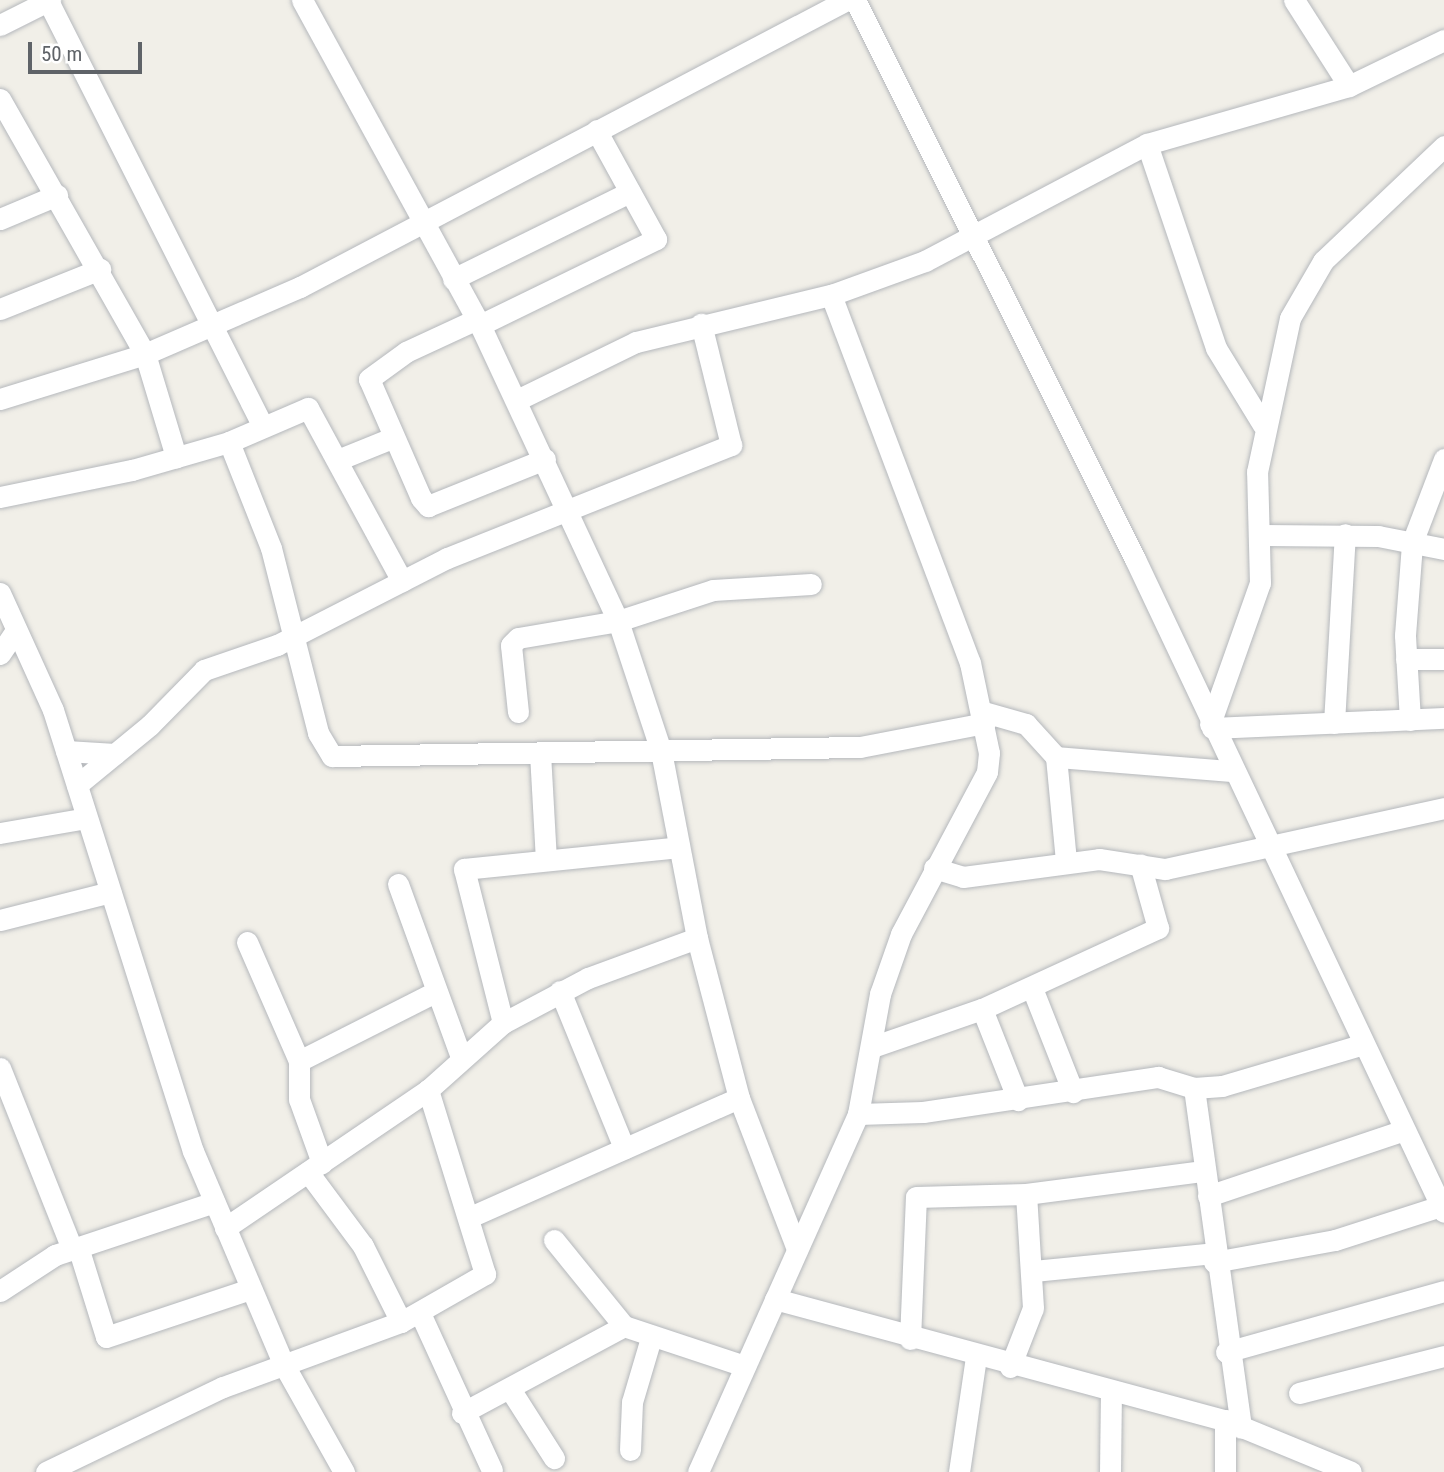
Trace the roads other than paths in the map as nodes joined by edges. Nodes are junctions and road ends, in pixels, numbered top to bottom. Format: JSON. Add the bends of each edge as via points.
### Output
{"nodes":[{"id":1,"x":49,"y":0,"type":"edge"},
{"id":2,"x":302,"y":0,"type":"edge"},
{"id":3,"x":847,"y":0,"type":"edge"},
{"id":4,"x":855,"y":0,"type":"edge"},
{"id":5,"x":1294,"y":0,"type":"edge"},
{"id":6,"x":0,"y":25,"type":"edge"},
{"id":7,"x":1444,"y":40,"type":"edge"},
{"id":8,"x":1349,"y":86,"type":"junction"},
{"id":9,"x":0,"y":99,"type":"edge"},
{"id":10,"x":596,"y":130,"type":"junction"},
{"id":11,"x":9,"y":133,"type":"edge"},
{"id":12,"x":1147,"y":144,"type":"junction"},
{"id":13,"x":1444,"y":146,"type":"edge"},
{"id":14,"x":630,"y":191,"type":"junction"},
{"id":15,"x":57,"y":195,"type":"junction"},
{"id":16,"x":0,"y":219,"type":"edge"},
{"id":17,"x":422,"y":220,"type":"junction"},
{"id":18,"x":975,"y":237,"type":"junction"},
{"id":19,"x":100,"y":269,"type":"junction"},
{"id":20,"x":453,"y":279,"type":"junction"},
{"id":21,"x":831,"y":295,"type":"junction"},
{"id":22,"x":0,"y":309,"type":"edge"},
{"id":23,"x":478,"y":322,"type":"junction"},
{"id":24,"x":701,"y":324,"type":"junction"},
{"id":25,"x":215,"y":326,"type":"junction"},
{"id":26,"x":145,"y":354,"type":"junction"},
{"id":27,"x":0,"y":399,"type":"edge"},
{"id":28,"x":517,"y":400,"type":"junction"},
{"id":29,"x":1263,"y":425,"type":"junction"},
{"id":30,"x":263,"y":426,"type":"junction"},
{"id":31,"x":392,"y":438,"type":"junction"},
{"id":32,"x":229,"y":442,"type":"junction"},
{"id":33,"x":176,"y":457,"type":"junction"},
{"id":34,"x":1444,"y":458,"type":"edge"},
{"id":35,"x":340,"y":459,"type":"junction"},
{"id":36,"x":545,"y":459,"type":"junction"},
{"id":37,"x":0,"y":497,"type":"edge"},
{"id":38,"x":570,"y":508,"type":"junction"},
{"id":39,"x":1345,"y":534,"type":"junction"},
{"id":40,"x":1263,"y":535,"type":"junction"},
{"id":41,"x":1412,"y":543,"type":"junction"},
{"id":42,"x":1444,"y":549,"type":"edge"},
{"id":43,"x":402,"y":581,"type":"junction"},
{"id":44,"x":811,"y":583,"type":"dead end"},
{"id":45,"x":0,"y":593,"type":"edge"},
{"id":46,"x":618,"y":621,"type":"junction"},
{"id":47,"x":16,"y":630,"type":"junction"},
{"id":48,"x":295,"y":635,"type":"junction"},
{"id":49,"x":0,"y":654,"type":"edge"},
{"id":50,"x":1406,"y":659,"type":"junction"},
{"id":51,"x":1444,"y":659,"type":"edge"},
{"id":52,"x":518,"y":712,"type":"dead end"},
{"id":53,"x":985,"y":718,"type":"junction"},
{"id":54,"x":1444,"y":718,"type":"edge"},
{"id":55,"x":1410,"y":720,"type":"junction"},
{"id":56,"x":1334,"y":723,"type":"junction"},
{"id":57,"x":1211,"y":726,"type":"junction"},
{"id":58,"x":66,"y":751,"type":"junction"},
{"id":59,"x":661,"y":751,"type":"junction"},
{"id":60,"x":540,"y":753,"type":"junction"},
{"id":61,"x":115,"y":754,"type":"junction"},
{"id":62,"x":1056,"y":757,"type":"junction"},
{"id":63,"x":1230,"y":771,"type":"junction"},
{"id":64,"x":77,"y":785,"type":"junction"},
{"id":65,"x":1444,"y":808,"type":"edge"},
{"id":66,"x":88,"y":818,"type":"junction"},
{"id":67,"x":0,"y":833,"type":"edge"},
{"id":68,"x":1267,"y":846,"type":"junction"},
{"id":69,"x":679,"y":847,"type":"junction"},
{"id":70,"x":546,"y":860,"type":"junction"},
{"id":71,"x":1066,"y":860,"type":"junction"},
{"id":72,"x":1140,"y":864,"type":"junction"},
{"id":73,"x":934,"y":868,"type":"junction"},
{"id":74,"x":398,"y":884,"type":"dead end"},
{"id":75,"x":111,"y":892,"type":"junction"},
{"id":76,"x":0,"y":920,"type":"edge"},
{"id":77,"x":697,"y":938,"type":"junction"},
{"id":78,"x":247,"y":942,"type":"dead end"},
{"id":79,"x":1032,"y":988,"type":"junction"},
{"id":80,"x":560,"y":991,"type":"junction"},
{"id":81,"x":435,"y":992,"type":"junction"},
{"id":82,"x":982,"y":1009,"type":"junction"},
{"id":83,"x":503,"y":1023,"type":"junction"},
{"id":84,"x":1364,"y":1044,"type":"junction"},
{"id":85,"x":872,"y":1047,"type":"junction"},
{"id":86,"x":461,"y":1057,"type":"junction"},
{"id":87,"x":299,"y":1061,"type":"junction"},
{"id":88,"x":0,"y":1068,"type":"edge"},
{"id":89,"x":1194,"y":1088,"type":"junction"},
{"id":90,"x":428,"y":1090,"type":"junction"},
{"id":91,"x":1073,"y":1092,"type":"junction"},
{"id":92,"x":739,"y":1098,"type":"junction"},
{"id":93,"x":1018,"y":1100,"type":"junction"},
{"id":94,"x":858,"y":1114,"type":"junction"},
{"id":95,"x":1401,"y":1131,"type":"junction"},
{"id":96,"x":624,"y":1148,"type":"junction"},
{"id":97,"x":315,"y":1167,"type":"junction"},
{"id":98,"x":1204,"y":1171,"type":"junction"},
{"id":99,"x":1026,"y":1194,"type":"junction"},
{"id":100,"x":1208,"y":1196,"type":"junction"},
{"id":101,"x":214,"y":1202,"type":"junction"},
{"id":102,"x":1442,"y":1209,"type":"edge"},
{"id":103,"x":470,"y":1217,"type":"junction"},
{"id":104,"x":225,"y":1228,"type":"junction"},
{"id":105,"x":554,"y":1240,"type":"dead end"},
{"id":106,"x":75,"y":1248,"type":"junction"},
{"id":107,"x":797,"y":1249,"type":"junction"},
{"id":108,"x":1214,"y":1258,"type":"junction"},
{"id":109,"x":1034,"y":1271,"type":"junction"},
{"id":110,"x":250,"y":1289,"type":"junction"},
{"id":111,"x":0,"y":1291,"type":"edge"},
{"id":112,"x":1444,"y":1291,"type":"edge"},
{"id":113,"x":775,"y":1299,"type":"junction"},
{"id":114,"x":411,"y":1317,"type":"junction"},
{"id":115,"x":624,"y":1326,"type":"junction"},
{"id":116,"x":650,"y":1338,"type":"junction"},
{"id":117,"x":910,"y":1339,"type":"junction"},
{"id":118,"x":1226,"y":1352,"type":"junction"},
{"id":119,"x":1444,"y":1356,"type":"edge"},
{"id":120,"x":976,"y":1357,"type":"junction"},
{"id":121,"x":284,"y":1365,"type":"junction"},
{"id":122,"x":744,"y":1366,"type":"junction"},
{"id":123,"x":1010,"y":1367,"type":"junction"},
{"id":124,"x":510,"y":1389,"type":"junction"},
{"id":125,"x":1111,"y":1391,"type":"junction"},
{"id":126,"x":1299,"y":1393,"type":"dead end"},
{"id":127,"x":462,"y":1413,"type":"junction"},
{"id":128,"x":1233,"y":1424,"type":"junction"},
{"id":129,"x":630,"y":1450,"type":"dead end"},
{"id":130,"x":554,"y":1458,"type":"dead end"},
{"id":131,"x":492,"y":1470,"type":"dead end"},
{"id":132,"x":46,"y":1472,"type":"edge"},
{"id":133,"x":344,"y":1472,"type":"edge"},
{"id":134,"x":698,"y":1472,"type":"edge"},
{"id":135,"x":959,"y":1472,"type":"edge"},
{"id":136,"x":1110,"y":1472,"type":"edge"},
{"id":137,"x":1225,"y":1472,"type":"edge"},
{"id":138,"x":1351,"y":1472,"type":"edge"}],
"edges":[{"from":1,"to":6,"type":"street"},
{"from":1,"to":25,"type":"street"},
{"from":2,"to":17,"type":"street"},
{"from":3,"to":10,"type":"street"},
{"from":4,"to":18,"type":"street"},
{"from":5,"to":8,"type":"street"},
{"from":7,"to":8,"type":"street"},
{"from":8,"to":12,"type":"street"},
{"from":9,"to":11,"type":"street"},
{"from":10,"to":14,"type":"street"},
{"from":10,"to":17,"type":"street"},
{"from":11,"to":15,"type":"street"},
{"from":12,"to":18,"type":"street"},
{"from":12,"to":29,"type":"street","via":[[1216,348]]},
{"from":13,"to":29,"type":"street","via":[[1362,220],[1302,290],[1275,367]]},
{"from":14,"to":20,"type":"street"},
{"from":14,"to":23,"type":"street","via":[[656,239]]},
{"from":15,"to":16,"type":"street"},
{"from":15,"to":19,"type":"street"},
{"from":17,"to":20,"type":"street"},
{"from":17,"to":25,"type":"street"},
{"from":18,"to":21,"type":"street"},
{"from":18,"to":57,"type":"street"},
{"from":19,"to":22,"type":"street"},
{"from":19,"to":26,"type":"street"},
{"from":20,"to":23,"type":"street"},
{"from":21,"to":24,"type":"street"},
{"from":21,"to":53,"type":"street"},
{"from":23,"to":28,"type":"street"},
{"from":23,"to":31,"type":"street","via":[[371,373]]},
{"from":24,"to":28,"type":"street","via":[[636,342]]},
{"from":24,"to":38,"type":"street","via":[[731,445]]},
{"from":25,"to":26,"type":"street"},
{"from":25,"to":30,"type":"street"},
{"from":26,"to":27,"type":"street"},
{"from":26,"to":33,"type":"street"},
{"from":28,"to":36,"type":"street"},
{"from":29,"to":40,"type":"street","via":[[1257,472]]},
{"from":30,"to":32,"type":"street"},
{"from":30,"to":35,"type":"street","via":[[308,408]]},
{"from":31,"to":35,"type":"street"},
{"from":31,"to":36,"type":"street","via":[[429,506]]},
{"from":32,"to":33,"type":"street"},
{"from":32,"to":48,"type":"street","via":[[271,548]]},
{"from":33,"to":37,"type":"street"},
{"from":34,"to":41,"type":"street"},
{"from":35,"to":43,"type":"street"},
{"from":36,"to":38,"type":"street"},
{"from":38,"to":43,"type":"street"},
{"from":38,"to":46,"type":"street"},
{"from":39,"to":40,"type":"street"},
{"from":39,"to":41,"type":"street"},
{"from":39,"to":56,"type":"street"},
{"from":40,"to":57,"type":"street","via":[[1261,583]]},
{"from":41,"to":42,"type":"street"},
{"from":41,"to":50,"type":"street"},
{"from":43,"to":48,"type":"street"},
{"from":44,"to":46,"type":"street","via":[[713,590]]},
{"from":45,"to":47,"type":"street"},
{"from":46,"to":52,"type":"street","via":[[513,641]]},
{"from":46,"to":59,"type":"street"},
{"from":47,"to":49,"type":"street"},
{"from":47,"to":58,"type":"street"},
{"from":48,"to":60,"type":"street","via":[[318,733],[332,756]]},
{"from":48,"to":61,"type":"street","via":[[204,670]]},
{"from":50,"to":51,"type":"street"},
{"from":50,"to":55,"type":"street"},
{"from":53,"to":59,"type":"street","via":[[860,747]]},
{"from":53,"to":62,"type":"street","via":[[1026,724]]},
{"from":53,"to":73,"type":"street","via":[[987,772]]},
{"from":54,"to":55,"type":"street"},
{"from":55,"to":56,"type":"street"},
{"from":56,"to":57,"type":"street"},
{"from":57,"to":63,"type":"street"},
{"from":58,"to":61,"type":"street"},
{"from":58,"to":64,"type":"street"},
{"from":59,"to":60,"type":"street"},
{"from":59,"to":69,"type":"street"},
{"from":60,"to":70,"type":"street"},
{"from":61,"to":64,"type":"street"},
{"from":62,"to":63,"type":"street"},
{"from":62,"to":71,"type":"street"},
{"from":63,"to":68,"type":"street"},
{"from":64,"to":66,"type":"street"},
{"from":65,"to":68,"type":"street"},
{"from":66,"to":67,"type":"street"},
{"from":66,"to":75,"type":"street"},
{"from":68,"to":72,"type":"street","via":[[1166,869]]},
{"from":68,"to":84,"type":"street"},
{"from":69,"to":70,"type":"street"},
{"from":69,"to":77,"type":"street"},
{"from":70,"to":83,"type":"street","via":[[464,869]]},
{"from":71,"to":72,"type":"street"},
{"from":71,"to":73,"type":"street","via":[[963,877]]},
{"from":72,"to":79,"type":"street","via":[[1158,928]]},
{"from":73,"to":85,"type":"street","via":[[896,946]]},
{"from":74,"to":81,"type":"street"},
{"from":75,"to":76,"type":"street"},
{"from":75,"to":101,"type":"street","via":[[133,975]]},
{"from":77,"to":80,"type":"street"},
{"from":77,"to":92,"type":"street"},
{"from":78,"to":87,"type":"street"},
{"from":79,"to":82,"type":"street"},
{"from":79,"to":91,"type":"street"},
{"from":80,"to":83,"type":"street"},
{"from":80,"to":96,"type":"street"},
{"from":81,"to":86,"type":"street"},
{"from":81,"to":87,"type":"street"},
{"from":82,"to":85,"type":"street"},
{"from":82,"to":93,"type":"street"},
{"from":83,"to":86,"type":"street"},
{"from":84,"to":89,"type":"street","via":[[1244,1082]]},
{"from":84,"to":95,"type":"street"},
{"from":85,"to":94,"type":"street"},
{"from":86,"to":90,"type":"street"},
{"from":87,"to":97,"type":"street","via":[[299,1099]]},
{"from":88,"to":106,"type":"street"},
{"from":89,"to":91,"type":"street","via":[[1158,1077]]},
{"from":89,"to":98,"type":"street"},
{"from":90,"to":97,"type":"street"},
{"from":90,"to":103,"type":"street"},
{"from":91,"to":93,"type":"street"},
{"from":92,"to":96,"type":"street"},
{"from":92,"to":107,"type":"street"},
{"from":93,"to":94,"type":"street"},
{"from":94,"to":107,"type":"street"},
{"from":95,"to":100,"type":"street"},
{"from":95,"to":102,"type":"street"},
{"from":96,"to":103,"type":"street"},
{"from":97,"to":104,"type":"street"},
{"from":97,"to":114,"type":"street"},
{"from":98,"to":99,"type":"street"},
{"from":98,"to":100,"type":"street"},
{"from":99,"to":109,"type":"street"},
{"from":99,"to":117,"type":"street","via":[[916,1196]]},
{"from":100,"to":108,"type":"street"},
{"from":101,"to":104,"type":"street"},
{"from":101,"to":106,"type":"street"},
{"from":102,"to":108,"type":"street","via":[[1335,1240]]},
{"from":103,"to":114,"type":"street","via":[[485,1274]]},
{"from":104,"to":110,"type":"street"},
{"from":105,"to":115,"type":"street"},
{"from":106,"to":110,"type":"street","via":[[106,1337]]},
{"from":106,"to":111,"type":"street"},
{"from":107,"to":113,"type":"street"},
{"from":108,"to":109,"type":"street"},
{"from":108,"to":118,"type":"street"},
{"from":109,"to":123,"type":"street","via":[[1028,1329]]},
{"from":110,"to":121,"type":"street"},
{"from":112,"to":118,"type":"street"},
{"from":113,"to":117,"type":"street"},
{"from":113,"to":122,"type":"street"},
{"from":114,"to":121,"type":"street"},
{"from":114,"to":127,"type":"street"},
{"from":115,"to":116,"type":"street"},
{"from":115,"to":124,"type":"street"},
{"from":116,"to":122,"type":"street"},
{"from":116,"to":129,"type":"street","via":[[632,1402]]},
{"from":117,"to":120,"type":"street"},
{"from":118,"to":128,"type":"street"},
{"from":119,"to":126,"type":"street"},
{"from":120,"to":123,"type":"street"},
{"from":120,"to":135,"type":"street"},
{"from":121,"to":132,"type":"street"},
{"from":121,"to":133,"type":"street"},
{"from":122,"to":134,"type":"street"},
{"from":123,"to":125,"type":"street"},
{"from":124,"to":127,"type":"street"},
{"from":124,"to":130,"type":"street"},
{"from":125,"to":128,"type":"street"},
{"from":125,"to":136,"type":"street"},
{"from":127,"to":131,"type":"street"},
{"from":128,"to":137,"type":"street"},
{"from":128,"to":138,"type":"street"}]}
